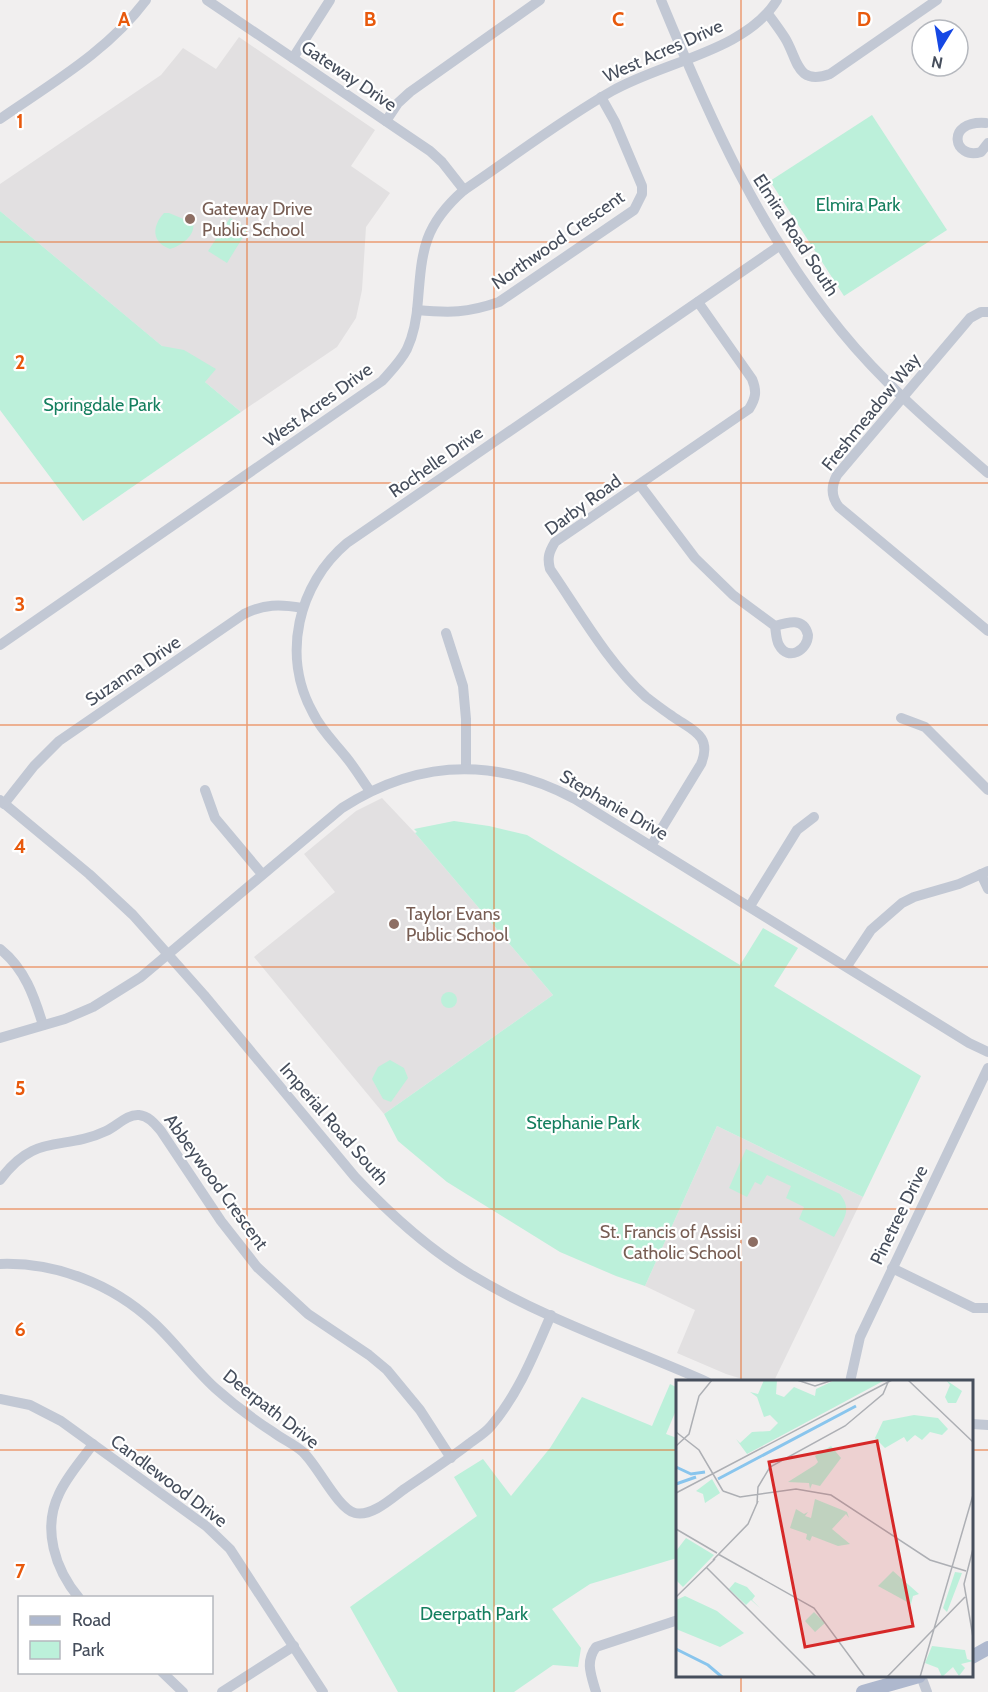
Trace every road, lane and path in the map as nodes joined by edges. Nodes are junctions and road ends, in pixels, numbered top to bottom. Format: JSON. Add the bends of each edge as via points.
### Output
{"nodes":[{"id":1,"x":146,"y":0,"type":"edge"},
{"id":2,"x":207,"y":0,"type":"edge"},
{"id":3,"x":330,"y":0,"type":"edge"},
{"id":4,"x":540,"y":0,"type":"edge"},
{"id":5,"x":661,"y":0,"type":"edge"},
{"id":6,"x":777,"y":0,"type":"edge"},
{"id":7,"x":937,"y":0,"type":"edge"},
{"id":8,"x":768,"y":14,"type":"junction"},
{"id":9,"x":293,"y":58,"type":"junction"},
{"id":10,"x":686,"y":58,"type":"junction"},
{"id":11,"x":601,"y":97,"type":"junction"},
{"id":12,"x":0,"y":118,"type":"edge"},
{"id":13,"x":386,"y":121,"type":"junction"},
{"id":14,"x":987,"y":125,"type":"edge"},
{"id":15,"x":988,"y":143,"type":"edge"},
{"id":16,"x":464,"y":190,"type":"junction"},
{"id":17,"x":779,"y":246,"type":"junction"},
{"id":18,"x":698,"y":302,"type":"junction"},
{"id":19,"x":417,"y":310,"type":"junction"},
{"id":20,"x":988,"y":312,"type":"edge"},
{"id":21,"x":902,"y":398,"type":"junction"},
{"id":22,"x":988,"y":473,"type":"edge"},
{"id":23,"x":640,"y":484,"type":"junction"},
{"id":24,"x":302,"y":608,"type":"junction"},
{"id":25,"x":775,"y":626,"type":"dead end"},
{"id":26,"x":988,"y":631,"type":"edge"},
{"id":27,"x":446,"y":633,"type":"dead end"},
{"id":28,"x":1,"y":644,"type":"edge"},
{"id":29,"x":902,"y":718,"type":"dead end"},
{"id":30,"x":466,"y":768,"type":"junction"},
{"id":31,"x":205,"y":790,"type":"dead end"},
{"id":32,"x":988,"y":790,"type":"edge"},
{"id":33,"x":370,"y":791,"type":"junction"},
{"id":34,"x":2,"y":802,"type":"edge"},
{"id":35,"x":814,"y":817,"type":"dead end"},
{"id":36,"x":651,"y":846,"type":"junction"},
{"id":37,"x":984,"y":872,"type":"edge"},
{"id":38,"x":262,"y":874,"type":"junction"},
{"id":39,"x":988,"y":889,"type":"edge"},
{"id":40,"x":750,"y":906,"type":"junction"},
{"id":41,"x":0,"y":950,"type":"edge"},
{"id":42,"x":168,"y":954,"type":"junction"},
{"id":43,"x":847,"y":966,"type":"junction"},
{"id":44,"x":42,"y":1025,"type":"junction"},
{"id":45,"x":0,"y":1038,"type":"edge"},
{"id":46,"x":988,"y":1052,"type":"edge"},
{"id":47,"x":988,"y":1068,"type":"edge"},
{"id":48,"x":0,"y":1180,"type":"edge"},
{"id":49,"x":0,"y":1264,"type":"edge"},
{"id":50,"x":892,"y":1268,"type":"junction"},
{"id":51,"x":988,"y":1308,"type":"edge"},
{"id":52,"x":551,"y":1315,"type":"junction"},
{"id":53,"x":702,"y":1380,"type":"edge"},
{"id":54,"x":850,"y":1380,"type":"edge"},
{"id":55,"x":0,"y":1399,"type":"edge"},
{"id":56,"x":973,"y":1424,"type":"edge"},
{"id":57,"x":988,"y":1425,"type":"edge"},
{"id":58,"x":93,"y":1444,"type":"junction"},
{"id":59,"x":451,"y":1458,"type":"junction"},
{"id":60,"x":78,"y":1596,"type":"edge"},
{"id":61,"x":676,"y":1621,"type":"edge"},
{"id":62,"x":294,"y":1646,"type":"junction"},
{"id":63,"x":988,"y":1648,"type":"edge"},
{"id":64,"x":973,"y":1656,"type":"edge"},
{"id":65,"x":164,"y":1674,"type":"edge"},
{"id":66,"x":916,"y":1677,"type":"edge"},
{"id":67,"x":920,"y":1677,"type":"edge"},
{"id":68,"x":183,"y":1692,"type":"edge"},
{"id":69,"x":222,"y":1692,"type":"edge"},
{"id":70,"x":323,"y":1692,"type":"edge"},
{"id":71,"x":596,"y":1692,"type":"edge"},
{"id":72,"x":863,"y":1692,"type":"edge"},
{"id":73,"x":927,"y":1692,"type":"edge"}],
"edges":[{"from":1,"to":12,"type":"street","via":[[92,55]]},
{"from":2,"to":9,"type":"street","name":"Gateway Drive"},
{"from":3,"to":9,"type":"street"},
{"from":4,"to":13,"type":"street","via":[[410,92]]},
{"from":5,"to":10,"type":"street","name":"Elmira Road South"},
{"from":6,"to":8,"type":"street","name":"West Acres Drive"},
{"from":7,"to":8,"type":"street","via":[[820,78],[810,77],[799,69],[786,39]]},
{"from":8,"to":10,"type":"street","name":"West Acres Drive","via":[[743,34]]},
{"from":9,"to":13,"type":"street","name":"Gateway Drive"},
{"from":10,"to":11,"type":"street","name":"West Acres Drive"},
{"from":10,"to":17,"type":"street","name":"Elmira Road South","via":[[740,179]]},
{"from":11,"to":16,"type":"street","name":"West Acres Drive"},
{"from":11,"to":19,"type":"street","name":"Northwood Crescent","via":[[642,186],[634,210],[499,302],[475,311]]},
{"from":13,"to":16,"type":"street","name":"Gateway Drive","via":[[442,162]]},
{"from":14,"to":15,"type":"street","via":[[964,126],[958,142],[971,154],[981,152]]},
{"from":16,"to":19,"type":"street","name":"West Acres Drive","via":[[439,215],[429,233],[422,255]]},
{"from":17,"to":18,"type":"street","name":"Rochelle Drive"},
{"from":17,"to":21,"type":"street","name":"Elmira Road South","via":[[842,332]]},
{"from":18,"to":23,"type":"street","name":"Darby Road","via":[[752,379],[755,400],[749,409]]},
{"from":18,"to":24,"type":"street","name":"Rochelle Drive","via":[[348,543],[320,571]]},
{"from":19,"to":28,"type":"street","name":"West Acres Drive","via":[[407,349],[382,381]]},
{"from":20,"to":21,"type":"street","name":"Freshmeadow Way","via":[[970,318]]},
{"from":21,"to":22,"type":"street","name":"Elmira Road South"},
{"from":21,"to":26,"type":"street","name":"Freshmeadow Way","via":[[837,476],[832,489],[835,502]]},
{"from":23,"to":25,"type":"street","via":[[695,558]]},
{"from":23,"to":36,"type":"street","name":"Darby Road","via":[[555,542],[548,560],[550,569],[618,667],[645,696],[703,740],[701,764]]},
{"from":24,"to":33,"type":"street","name":"Rochelle Drive","via":[[297,658],[305,696],[320,725]]},
{"from":24,"to":34,"type":"street","name":"Suzanna Drive","via":[[270,605],[244,614],[59,741]]},
{"from":27,"to":30,"type":"street","via":[[463,686]]},
{"from":29,"to":32,"type":"street","via":[[925,727]]},
{"from":30,"to":33,"type":"street","name":"Stephanie Drive","via":[[421,774]]},
{"from":30,"to":36,"type":"street","name":"Stephanie Drive","via":[[512,774],[548,786]]},
{"from":31,"to":38,"type":"street","via":[[214,818]]},
{"from":33,"to":38,"type":"street","name":"Stephanie Drive","via":[[342,808]]},
{"from":34,"to":42,"type":"street","name":"Imperial Road South","via":[[114,896]]},
{"from":35,"to":40,"type":"street","via":[[797,830]]},
{"from":36,"to":40,"type":"street","name":"Stephanie Drive"},
{"from":37,"to":39,"type":"street"},
{"from":37,"to":43,"type":"street","via":[[902,903],[870,930]]},
{"from":38,"to":42,"type":"street","name":"Stephanie Drive"},
{"from":40,"to":43,"type":"street","name":"Stephanie Drive"},
{"from":41,"to":44,"type":"street","via":[[25,978]]},
{"from":42,"to":44,"type":"street","name":"Stephanie Drive","via":[[127,987],[93,1007]]},
{"from":42,"to":52,"type":"street","name":"Imperial Road South","via":[[376,1199],[460,1267]]},
{"from":43,"to":46,"type":"street","name":"Stephanie Drive"},
{"from":44,"to":45,"type":"street","name":"Stephanie Drive"},
{"from":47,"to":50,"type":"street","name":"Pinetree Drive"},
{"from":48,"to":59,"type":"street","name":"Abbeywood Crescent","via":[[16,1161],[39,1146],[90,1137],[128,1118],[145,1116],[161,1131],[257,1267],[308,1314],[387,1370],[420,1410]]},
{"from":49,"to":59,"type":"street","name":"Deerpath Drive","via":[[79,1276],[136,1307],[216,1389],[303,1452],[350,1511],[368,1513]]},
{"from":50,"to":51,"type":"street","via":[[974,1308]]},
{"from":50,"to":54,"type":"street","name":"Pinetree Drive","via":[[860,1337]]},
{"from":52,"to":53,"type":"street","name":"Imperial Road South"},
{"from":52,"to":59,"type":"street","name":"Deerpath Drive","via":[[524,1378],[505,1407],[489,1428]]},
{"from":55,"to":58,"type":"street","name":"Candlewood Drive","via":[[42,1410]]},
{"from":56,"to":57,"type":"street"},
{"from":58,"to":60,"type":"street","via":[[58,1495],[53,1512],[51,1534],[57,1565]]},
{"from":58,"to":62,"type":"street","name":"Candlewood Drive","via":[[219,1537]]},
{"from":61,"to":71,"type":"street","via":[[596,1647],[588,1665]]},
{"from":62,"to":69,"type":"street"},
{"from":62,"to":70,"type":"street","name":"Candlewood Drive"},
{"from":63,"to":64,"type":"main road"},
{"from":65,"to":68,"type":"street"},
{"from":66,"to":72,"type":"main road"},
{"from":67,"to":73,"type":"street"}]}
